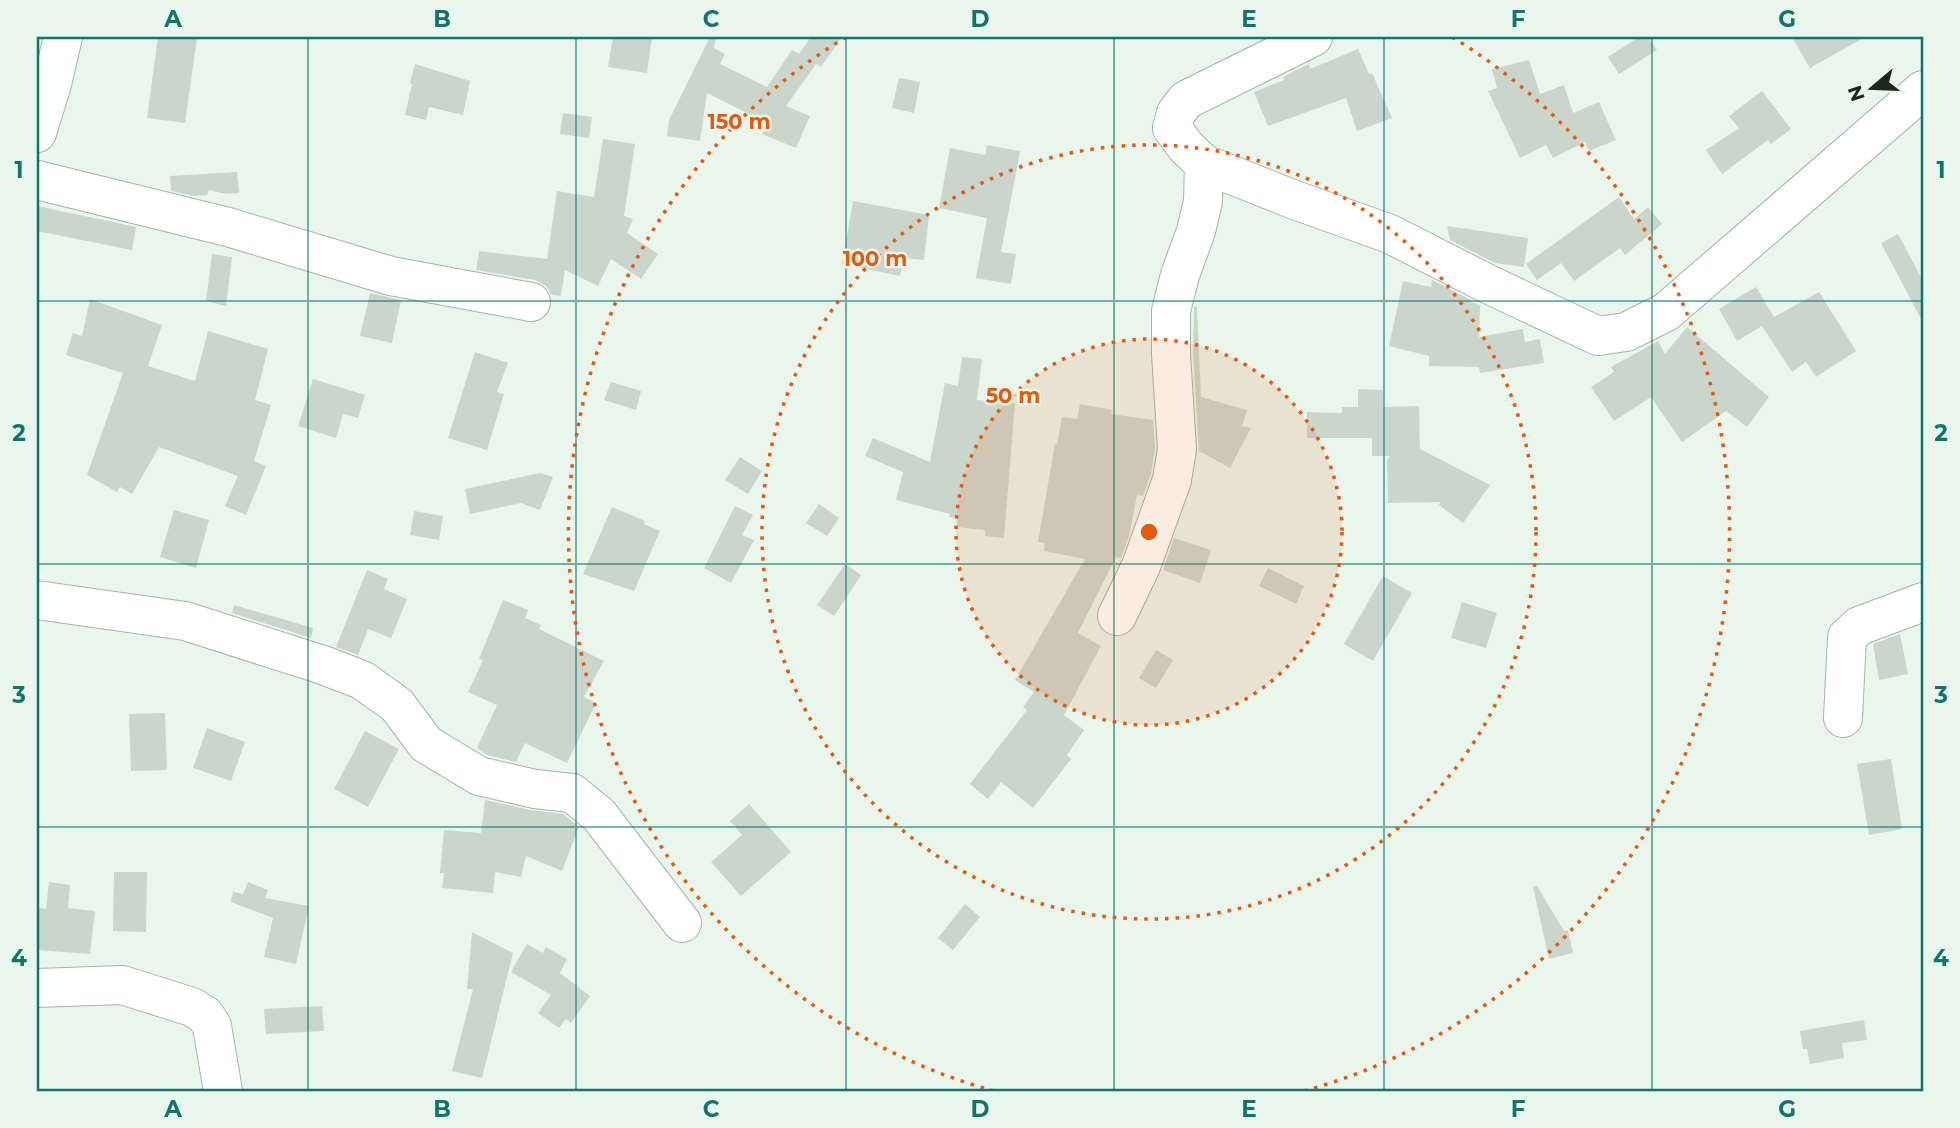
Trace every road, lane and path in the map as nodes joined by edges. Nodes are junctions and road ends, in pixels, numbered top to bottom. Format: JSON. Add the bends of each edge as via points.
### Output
{"nodes":[{"id":1,"x":63,"y":37,"type":"edge"},
{"id":2,"x":1312,"y":37,"type":"edge"},
{"id":3,"x":1923,"y":90,"type":"edge"},
{"id":4,"x":37,"y":133,"type":"edge"},
{"id":5,"x":1204,"y":164,"type":"junction"},
{"id":6,"x":37,"y":180,"type":"edge"},
{"id":7,"x":531,"y":302,"type":"dead end"},
{"id":8,"x":37,"y":600,"type":"edge"},
{"id":9,"x":1923,"y":602,"type":"edge"},
{"id":10,"x":1117,"y":616,"type":"dead end"},
{"id":11,"x":1843,"y":718,"type":"dead end"},
{"id":12,"x":682,"y":923,"type":"dead end"},
{"id":13,"x":37,"y":988,"type":"edge"},
{"id":14,"x":223,"y":1091,"type":"edge"}],
"edges":[{"from":1,"to":4,"type":"street"},
{"from":2,"to":5,"type":"street","via":[[1186,100],[1172,128]]},
{"from":3,"to":5,"type":"street","via":[[1666,312],[1626,332],[1598,336],[1390,234]]},
{"from":5,"to":10,"type":"street","via":[[1203,201],[1171,311],[1177,449],[1172,480],[1141,566]]},
{"from":6,"to":7,"type":"street","via":[[228,227],[391,276]]},
{"from":8,"to":12,"type":"street","via":[[185,621],[362,680],[397,705],[426,744],[479,776],[572,793],[600,814]]},
{"from":9,"to":11,"type":"street","via":[[1859,626],[1847,637]]},
{"from":13,"to":14,"type":"street","via":[[122,985],[192,1007],[212,1026]]}]}
